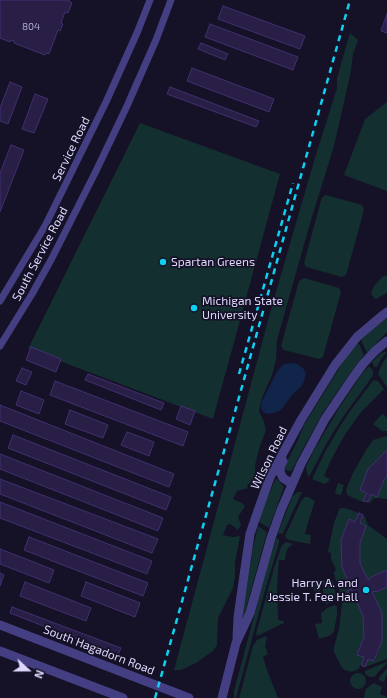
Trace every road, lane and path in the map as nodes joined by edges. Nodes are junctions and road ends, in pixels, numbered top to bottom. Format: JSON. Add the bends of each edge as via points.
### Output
{"nodes":[{"id":1,"x":150,"y":0,"type":"edge"},
{"id":2,"x":172,"y":0,"type":"edge"},
{"id":3,"x":0,"y":301,"type":"edge"},
{"id":4,"x":387,"y":312,"type":"edge"},
{"id":5,"x":387,"y":341,"type":"edge"},
{"id":6,"x":0,"y":346,"type":"edge"},
{"id":7,"x":301,"y":420,"type":"junction"},
{"id":8,"x":292,"y":484,"type":"junction"},
{"id":9,"x":0,"y":625,"type":"edge"},
{"id":10,"x":236,"y":643,"type":"junction"},
{"id":11,"x":0,"y":651,"type":"edge"},
{"id":12,"x":123,"y":698,"type":"edge"},
{"id":13,"x":189,"y":698,"type":"edge"},
{"id":14,"x":222,"y":698,"type":"edge"}],
"edges":[{"from":1,"to":3,"type":"street","name":"Service Road","via":[[106,102],[46,226]]},
{"from":2,"to":6,"type":"street","name":"South Service Road","via":[[96,171],[51,260]]},
{"from":4,"to":7,"type":"street","name":"Wilson Road","via":[[357,337],[335,364]]},
{"from":5,"to":8,"type":"street","name":"Wilson Road","via":[[363,364],[324,419]]},
{"from":7,"to":8,"type":"street","via":[[280,472],[283,478]]},
{"from":7,"to":10,"type":"street","name":"Wilson Road","via":[[270,477],[250,534]]},
{"from":8,"to":10,"type":"street","name":"Wilson Road","via":[[271,538],[250,613]]},
{"from":9,"to":13,"type":"street","name":"South Hagadorn Road"},
{"from":10,"to":14,"type":"street","name":"Wilson Road"},
{"from":11,"to":12,"type":"street"}]}
